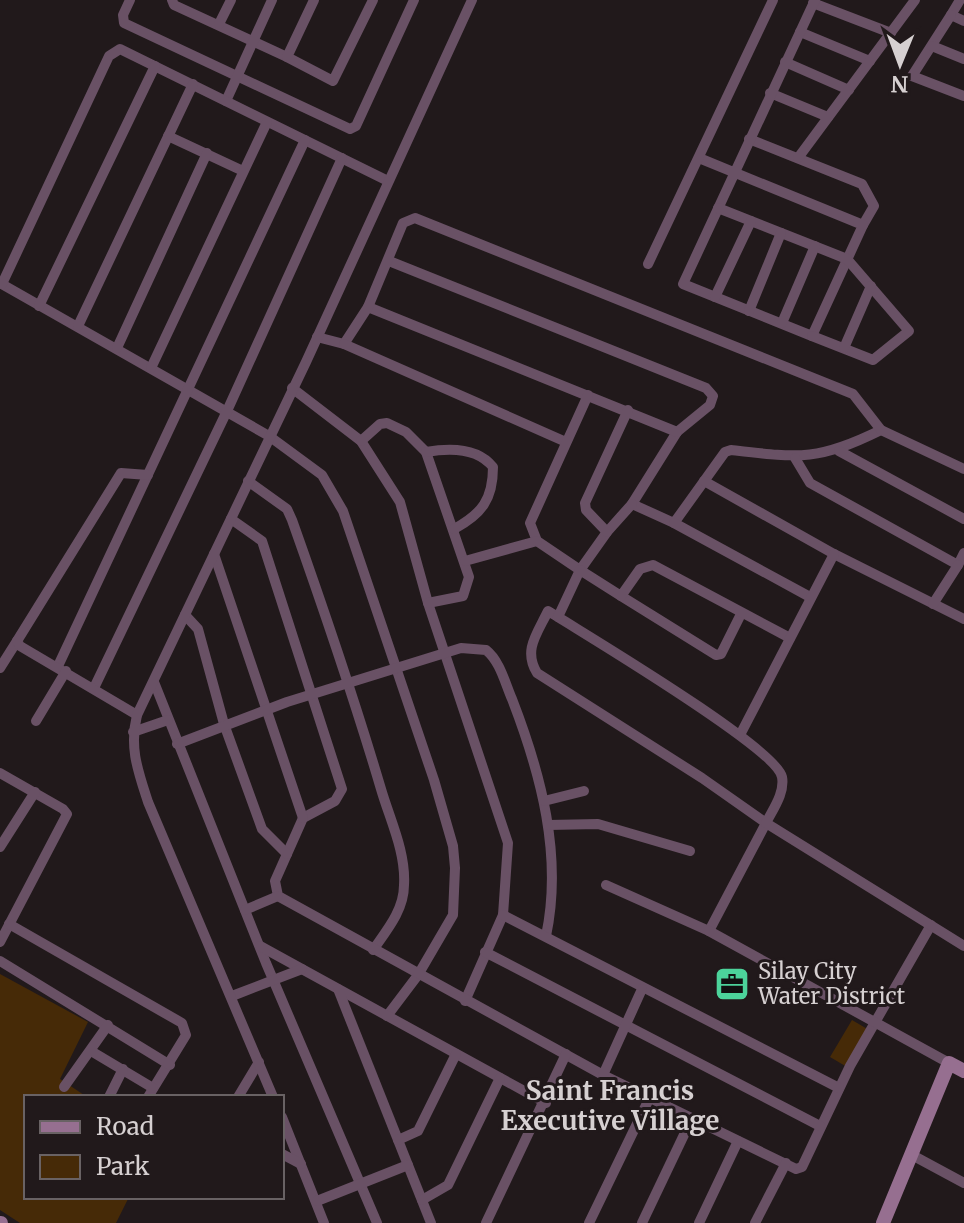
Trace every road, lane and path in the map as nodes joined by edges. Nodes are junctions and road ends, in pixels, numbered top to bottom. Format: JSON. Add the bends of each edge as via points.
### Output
{"nodes":[{"id":1,"x":130,"y":0,"type":"edge"},
{"id":2,"x":172,"y":0,"type":"edge"},
{"id":3,"x":231,"y":0,"type":"edge"},
{"id":4,"x":272,"y":0,"type":"edge"},
{"id":5,"x":314,"y":0,"type":"edge"},
{"id":6,"x":373,"y":0,"type":"edge"},
{"id":7,"x":414,"y":0,"type":"edge"},
{"id":8,"x":472,"y":0,"type":"edge"},
{"id":9,"x":773,"y":0,"type":"edge"},
{"id":10,"x":960,"y":0,"type":"edge"},
{"id":11,"x":911,"y":1,"type":"edge"},
{"id":12,"x":814,"y":2,"type":"edge"},
{"id":13,"x":951,"y":15,"type":"junction"},
{"id":14,"x":964,"y":21,"type":"edge"},
{"id":15,"x":219,"y":24,"type":"junction"},
{"id":16,"x":800,"y":32,"type":"junction"},
{"id":17,"x":891,"y":33,"type":"junction"},
{"id":18,"x":254,"y":41,"type":"junction"},
{"id":19,"x":932,"y":46,"type":"junction"},
{"id":20,"x":287,"y":57,"type":"junction"},
{"id":21,"x":964,"y":59,"type":"edge"},
{"id":22,"x":870,"y":61,"type":"junction"},
{"id":23,"x":785,"y":62,"type":"junction"},
{"id":24,"x":155,"y":66,"type":"junction"},
{"id":25,"x":238,"y":76,"type":"junction"},
{"id":26,"x":193,"y":84,"type":"junction"},
{"id":27,"x":849,"y":90,"type":"junction"},
{"id":28,"x":770,"y":93,"type":"junction"},
{"id":29,"x":964,"y":96,"type":"edge"},
{"id":30,"x":226,"y":101,"type":"junction"},
{"id":31,"x":828,"y":117,"type":"junction"},
{"id":32,"x":267,"y":122,"type":"junction"},
{"id":33,"x":168,"y":136,"type":"junction"},
{"id":34,"x":749,"y":139,"type":"junction"},
{"id":35,"x":305,"y":140,"type":"junction"},
{"id":36,"x":207,"y":153,"type":"junction"},
{"id":37,"x":342,"y":158,"type":"junction"},
{"id":38,"x":699,"y":158,"type":"junction"},
{"id":39,"x":798,"y":158,"type":"junction"},
{"id":40,"x":243,"y":171,"type":"junction"},
{"id":41,"x":734,"y":172,"type":"junction"},
{"id":42,"x":388,"y":181,"type":"junction"},
{"id":43,"x":718,"y":208,"type":"junction"},
{"id":44,"x":751,"y":221,"type":"junction"},
{"id":45,"x":863,"y":225,"type":"junction"},
{"id":46,"x":781,"y":233,"type":"junction"},
{"id":47,"x":815,"y":246,"type":"junction"},
{"id":48,"x":847,"y":259,"type":"junction"},
{"id":49,"x":389,"y":261,"type":"junction"},
{"id":50,"x":648,"y":264,"type":"dead end"},
{"id":51,"x":1,"y":284,"type":"edge"},
{"id":52,"x":871,"y":286,"type":"junction"},
{"id":53,"x":715,"y":297,"type":"junction"},
{"id":54,"x":39,"y":306,"type":"junction"},
{"id":55,"x":368,"y":307,"type":"junction"},
{"id":56,"x":749,"y":311,"type":"junction"},
{"id":57,"x":782,"y":323,"type":"junction"},
{"id":58,"x":78,"y":326,"type":"junction"},
{"id":59,"x":812,"y":336,"type":"junction"},
{"id":60,"x":317,"y":337,"type":"junction"},
{"id":61,"x":344,"y":344,"type":"junction"},
{"id":62,"x":117,"y":348,"type":"junction"},
{"id":63,"x":844,"y":348,"type":"junction"},
{"id":64,"x":151,"y":368,"type":"junction"},
{"id":65,"x":292,"y":388,"type":"junction"},
{"id":66,"x":189,"y":389,"type":"junction"},
{"id":67,"x":588,"y":395,"type":"junction"},
{"id":68,"x":628,"y":410,"type":"junction"},
{"id":69,"x":227,"y":411,"type":"junction"},
{"id":70,"x":881,"y":430,"type":"junction"},
{"id":71,"x":677,"y":432,"type":"junction"},
{"id":72,"x":269,"y":436,"type":"junction"},
{"id":73,"x":361,"y":441,"type":"junction"},
{"id":74,"x":566,"y":442,"type":"junction"},
{"id":75,"x":839,"y":451,"type":"junction"},
{"id":76,"x":426,"y":452,"type":"junction"},
{"id":77,"x":795,"y":458,"type":"junction"},
{"id":78,"x":964,"y":469,"type":"edge"},
{"id":79,"x":148,"y":475,"type":"junction"},
{"id":80,"x":248,"y":481,"type":"junction"},
{"id":81,"x":704,"y":481,"type":"junction"},
{"id":82,"x":632,"y":504,"type":"junction"},
{"id":83,"x":231,"y":519,"type":"junction"},
{"id":84,"x":964,"y":519,"type":"edge"},
{"id":85,"x":674,"y":523,"type":"junction"},
{"id":86,"x":454,"y":529,"type":"junction"},
{"id":87,"x":607,"y":532,"type":"junction"},
{"id":88,"x":537,"y":541,"type":"junction"},
{"id":89,"x":964,"y":553,"type":"edge"},
{"id":90,"x":214,"y":554,"type":"junction"},
{"id":91,"x":834,"y":554,"type":"junction"},
{"id":92,"x":465,"y":561,"type":"junction"},
{"id":93,"x":958,"y":565,"type":"junction"},
{"id":94,"x":580,"y":570,"type":"junction"},
{"id":95,"x":621,"y":596,"type":"junction"},
{"id":96,"x":810,"y":597,"type":"junction"},
{"id":97,"x":428,"y":603,"type":"junction"},
{"id":98,"x":933,"y":604,"type":"junction"},
{"id":99,"x":741,"y":614,"type":"junction"},
{"id":100,"x":185,"y":615,"type":"junction"},
{"id":101,"x":558,"y":617,"type":"junction"},
{"id":102,"x":964,"y":619,"type":"edge"},
{"id":103,"x":790,"y":638,"type":"junction"},
{"id":104,"x":17,"y":641,"type":"junction"},
{"id":105,"x":444,"y":654,"type":"junction"},
{"id":106,"x":0,"y":668,"type":"edge"},
{"id":107,"x":62,"y":669,"type":"junction"},
{"id":108,"x":397,"y":669,"type":"junction"},
{"id":109,"x":154,"y":682,"type":"junction"},
{"id":110,"x":351,"y":684,"type":"junction"},
{"id":111,"x":94,"y":688,"type":"junction"},
{"id":112,"x":311,"y":697,"type":"junction"},
{"id":113,"x":266,"y":710,"type":"junction"},
{"id":114,"x":137,"y":715,"type":"junction"},
{"id":115,"x":168,"y":720,"type":"junction"},
{"id":116,"x":36,"y":721,"type":"dead end"},
{"id":117,"x":224,"y":724,"type":"junction"},
{"id":118,"x":133,"y":732,"type":"junction"},
{"id":119,"x":740,"y":735,"type":"junction"},
{"id":120,"x":177,"y":744,"type":"junction"},
{"id":121,"x":0,"y":773,"type":"edge"},
{"id":122,"x":584,"y":791,"type":"dead end"},
{"id":123,"x":35,"y":792,"type":"junction"},
{"id":124,"x":544,"y":801,"type":"junction"},
{"id":125,"x":303,"y":818,"type":"junction"},
{"id":126,"x":766,"y":823,"type":"junction"},
{"id":127,"x":548,"y":825,"type":"junction"},
{"id":128,"x":0,"y":847,"type":"edge"},
{"id":129,"x":690,"y":851,"type":"dead end"},
{"id":130,"x":287,"y":854,"type":"junction"},
{"id":131,"x":606,"y":885,"type":"dead end"},
{"id":132,"x":278,"y":896,"type":"junction"},
{"id":133,"x":245,"y":910,"type":"junction"},
{"id":134,"x":503,"y":915,"type":"junction"},
{"id":135,"x":9,"y":924,"type":"junction"},
{"id":136,"x":931,"y":925,"type":"junction"},
{"id":137,"x":709,"y":931,"type":"junction"},
{"id":138,"x":546,"y":936,"type":"junction"},
{"id":139,"x":0,"y":942,"type":"edge"},
{"id":140,"x":259,"y":946,"type":"junction"},
{"id":141,"x":964,"y":946,"type":"edge"},
{"id":142,"x":373,"y":950,"type":"junction"},
{"id":143,"x":485,"y":952,"type":"junction"},
{"id":144,"x":0,"y":961,"type":"edge"},
{"id":145,"x":302,"y":969,"type":"junction"},
{"id":146,"x":418,"y":975,"type":"junction"},
{"id":147,"x":273,"y":981,"type":"junction"},
{"id":148,"x":338,"y":989,"type":"junction"},
{"id":149,"x":642,"y":989,"type":"junction"},
{"id":150,"x":232,"y":996,"type":"junction"},
{"id":151,"x":465,"y":1001,"type":"junction"},
{"id":152,"x":370,"y":1007,"type":"junction"},
{"id":153,"x":387,"y":1016,"type":"junction"},
{"id":154,"x":350,"y":1019,"type":"junction"},
{"id":155,"x":875,"y":1024,"type":"junction"},
{"id":156,"x":108,"y":1025,"type":"junction"},
{"id":157,"x":625,"y":1026,"type":"junction"},
{"id":158,"x":91,"y":1051,"type":"junction"},
{"id":159,"x":456,"y":1054,"type":"junction"},
{"id":160,"x":566,"y":1054,"type":"junction"},
{"id":161,"x":259,"y":1062,"type":"junction"},
{"id":162,"x":949,"y":1063,"type":"junction"},
{"id":163,"x":170,"y":1065,"type":"junction"},
{"id":164,"x":123,"y":1069,"type":"junction"},
{"id":165,"x":964,"y":1071,"type":"edge"},
{"id":166,"x":603,"y":1075,"type":"junction"},
{"id":167,"x":500,"y":1078,"type":"junction"},
{"id":168,"x":64,"y":1087,"type":"dead end"},
{"id":169,"x":839,"y":1088,"type":"junction"},
{"id":170,"x":150,"y":1093,"type":"edge"},
{"id":171,"x":110,"y":1095,"type":"edge"},
{"id":172,"x":239,"y":1095,"type":"edge"},
{"id":173,"x":272,"y":1095,"type":"edge"},
{"id":174,"x":649,"y":1099,"type":"junction"},
{"id":175,"x":546,"y":1103,"type":"junction"},
{"id":176,"x":692,"y":1118,"type":"junction"},
{"id":177,"x":284,"y":1122,"type":"edge"},
{"id":178,"x":820,"y":1126,"type":"junction"},
{"id":179,"x":398,"y":1140,"type":"junction"},
{"id":180,"x":738,"y":1141,"type":"junction"},
{"id":181,"x":284,"y":1155,"type":"edge"},
{"id":182,"x":912,"y":1155,"type":"junction"},
{"id":183,"x":786,"y":1163,"type":"junction"},
{"id":184,"x":301,"y":1164,"type":"junction"},
{"id":185,"x":408,"y":1165,"type":"junction"},
{"id":186,"x":361,"y":1182,"type":"junction"},
{"id":187,"x":964,"y":1183,"type":"edge"},
{"id":188,"x":422,"y":1200,"type":"junction"},
{"id":189,"x":317,"y":1201,"type":"junction"},
{"id":190,"x":324,"y":1223,"type":"edge"},
{"id":191,"x":377,"y":1223,"type":"edge"},
{"id":192,"x":431,"y":1223,"type":"edge"},
{"id":193,"x":486,"y":1223,"type":"edge"},
{"id":194,"x":589,"y":1223,"type":"edge"},
{"id":195,"x":642,"y":1223,"type":"edge"},
{"id":196,"x":699,"y":1223,"type":"edge"},
{"id":197,"x":755,"y":1223,"type":"edge"},
{"id":198,"x":883,"y":1223,"type":"edge"}],
"edges":[{"from":1,"to":25,"type":"street","via":[[124,23]]},
{"from":2,"to":15,"type":"street"},
{"from":3,"to":15,"type":"street"},
{"from":4,"to":18,"type":"street"},
{"from":5,"to":20,"type":"street"},
{"from":6,"to":20,"type":"street","via":[[335,79]]},
{"from":7,"to":25,"type":"street","via":[[356,126],[350,129]]},
{"from":8,"to":42,"type":"street"},
{"from":9,"to":38,"type":"street"},
{"from":10,"to":13,"type":"street"},
{"from":11,"to":17,"type":"street"},
{"from":12,"to":16,"type":"street"},
{"from":12,"to":17,"type":"street"},
{"from":13,"to":14,"type":"street"},
{"from":13,"to":19,"type":"street"},
{"from":15,"to":18,"type":"street"},
{"from":16,"to":22,"type":"street"},
{"from":16,"to":23,"type":"street"},
{"from":17,"to":22,"type":"street"},
{"from":18,"to":20,"type":"street"},
{"from":18,"to":25,"type":"street"},
{"from":19,"to":21,"type":"street"},
{"from":19,"to":29,"type":"street","via":[[912,76]]},
{"from":22,"to":27,"type":"street"},
{"from":23,"to":27,"type":"street"},
{"from":23,"to":28,"type":"street"},
{"from":24,"to":26,"type":"street"},
{"from":24,"to":51,"type":"street","via":[[120,49],[109,56]]},
{"from":24,"to":54,"type":"street"},
{"from":25,"to":30,"type":"street"},
{"from":26,"to":30,"type":"street"},
{"from":26,"to":33,"type":"street"},
{"from":27,"to":31,"type":"street"},
{"from":28,"to":31,"type":"street"},
{"from":28,"to":34,"type":"street"},
{"from":30,"to":32,"type":"street"},
{"from":31,"to":39,"type":"street"},
{"from":32,"to":35,"type":"street"},
{"from":32,"to":40,"type":"street"},
{"from":33,"to":36,"type":"street"},
{"from":33,"to":58,"type":"street"},
{"from":34,"to":39,"type":"street"},
{"from":34,"to":41,"type":"street"},
{"from":35,"to":37,"type":"street"},
{"from":35,"to":66,"type":"street"},
{"from":36,"to":40,"type":"street"},
{"from":36,"to":62,"type":"street"},
{"from":37,"to":42,"type":"street"},
{"from":37,"to":69,"type":"street"},
{"from":38,"to":41,"type":"street"},
{"from":38,"to":50,"type":"street"},
{"from":39,"to":45,"type":"street","via":[[862,184],[874,206]]},
{"from":40,"to":64,"type":"street"},
{"from":41,"to":43,"type":"street"},
{"from":41,"to":45,"type":"street"},
{"from":42,"to":60,"type":"street"},
{"from":43,"to":44,"type":"street"},
{"from":43,"to":53,"type":"street","via":[[683,284]]},
{"from":44,"to":46,"type":"street"},
{"from":44,"to":53,"type":"street"},
{"from":45,"to":48,"type":"street"},
{"from":46,"to":47,"type":"street"},
{"from":46,"to":56,"type":"street"},
{"from":47,"to":48,"type":"street"},
{"from":47,"to":57,"type":"street"},
{"from":48,"to":52,"type":"street"},
{"from":48,"to":59,"type":"street"},
{"from":49,"to":55,"type":"street"},
{"from":49,"to":70,"type":"street","via":[[403,223],[415,218],[853,394]]},
{"from":49,"to":71,"type":"street","via":[[706,388],[713,396],[710,405]]},
{"from":51,"to":54,"type":"street"},
{"from":52,"to":63,"type":"street"},
{"from":52,"to":63,"type":"street","via":[[909,331],[873,360]]},
{"from":53,"to":56,"type":"street"},
{"from":54,"to":58,"type":"street"},
{"from":55,"to":61,"type":"street"},
{"from":55,"to":67,"type":"street"},
{"from":56,"to":57,"type":"street"},
{"from":57,"to":59,"type":"street"},
{"from":58,"to":62,"type":"street"},
{"from":59,"to":63,"type":"street"},
{"from":60,"to":61,"type":"street"},
{"from":60,"to":65,"type":"street"},
{"from":61,"to":74,"type":"street"},
{"from":62,"to":64,"type":"street"},
{"from":64,"to":66,"type":"street"},
{"from":65,"to":72,"type":"street"},
{"from":65,"to":73,"type":"street"},
{"from":66,"to":69,"type":"street"},
{"from":66,"to":79,"type":"street"},
{"from":67,"to":68,"type":"street"},
{"from":67,"to":74,"type":"street"},
{"from":68,"to":71,"type":"street"},
{"from":68,"to":87,"type":"street","via":[[585,503]]},
{"from":69,"to":72,"type":"street"},
{"from":69,"to":111,"type":"street"},
{"from":70,"to":75,"type":"street"},
{"from":70,"to":78,"type":"street"},
{"from":71,"to":82,"type":"street"},
{"from":72,"to":80,"type":"street"},
{"from":72,"to":108,"type":"street","via":[[312,465],[331,486]]},
{"from":73,"to":76,"type":"street","via":[[387,423],[406,432]]},
{"from":73,"to":97,"type":"street","via":[[400,502]]},
{"from":74,"to":88,"type":"street","via":[[530,523]]},
{"from":75,"to":77,"type":"street"},
{"from":75,"to":84,"type":"street"},
{"from":76,"to":86,"type":"street"},
{"from":76,"to":86,"type":"street","via":[[453,448],[493,467],[490,500]]},
{"from":77,"to":81,"type":"street","via":[[731,450],[719,457]]},
{"from":77,"to":93,"type":"street","via":[[810,483]]},
{"from":79,"to":104,"type":"street","via":[[121,473]]},
{"from":79,"to":107,"type":"street"},
{"from":80,"to":83,"type":"street"},
{"from":80,"to":110,"type":"street","via":[[287,509]]},
{"from":81,"to":85,"type":"street"},
{"from":81,"to":91,"type":"street"},
{"from":82,"to":85,"type":"street"},
{"from":82,"to":87,"type":"street"},
{"from":83,"to":90,"type":"street"},
{"from":83,"to":112,"type":"street","via":[[262,541]]},
{"from":85,"to":96,"type":"street"},
{"from":86,"to":92,"type":"street"},
{"from":87,"to":94,"type":"street"},
{"from":88,"to":92,"type":"street"},
{"from":88,"to":94,"type":"street"},
{"from":89,"to":93,"type":"street"},
{"from":90,"to":100,"type":"street"},
{"from":90,"to":113,"type":"street"},
{"from":91,"to":96,"type":"street"},
{"from":91,"to":98,"type":"street"},
{"from":92,"to":97,"type":"street","via":[[469,577],[463,596]]},
{"from":93,"to":98,"type":"street"},
{"from":94,"to":95,"type":"street"},
{"from":94,"to":101,"type":"street"},
{"from":95,"to":99,"type":"street","via":[[640,569],[653,565]]},
{"from":95,"to":99,"type":"street","via":[[712,654],[721,654]]},
{"from":96,"to":103,"type":"street"},
{"from":97,"to":105,"type":"street"},
{"from":98,"to":102,"type":"street"},
{"from":99,"to":103,"type":"street"},
{"from":100,"to":109,"type":"street"},
{"from":100,"to":117,"type":"street","via":[[198,629]]},
{"from":101,"to":119,"type":"street"},
{"from":101,"to":126,"type":"street","via":[[548,611],[530,648],[529,660],[537,673]]},
{"from":103,"to":119,"type":"street"},
{"from":104,"to":106,"type":"street"},
{"from":104,"to":107,"type":"street"},
{"from":105,"to":108,"type":"street"},
{"from":105,"to":124,"type":"street","via":[[477,648],[496,659]]},
{"from":105,"to":134,"type":"street","via":[[508,843]]},
{"from":107,"to":111,"type":"street"},
{"from":107,"to":116,"type":"street"},
{"from":108,"to":110,"type":"street"},
{"from":108,"to":146,"type":"street","via":[[437,790],[455,868],[453,915]]},
{"from":109,"to":114,"type":"street"},
{"from":109,"to":115,"type":"street"},
{"from":110,"to":112,"type":"street"},
{"from":110,"to":142,"type":"street","via":[[404,871],[395,919]]},
{"from":111,"to":114,"type":"street"},
{"from":112,"to":113,"type":"street"},
{"from":112,"to":125,"type":"street","via":[[342,789],[335,801]]},
{"from":113,"to":117,"type":"street"},
{"from":113,"to":125,"type":"street"},
{"from":114,"to":118,"type":"street"},
{"from":115,"to":118,"type":"street"},
{"from":115,"to":120,"type":"street"},
{"from":117,"to":120,"type":"street"},
{"from":117,"to":130,"type":"street","via":[[262,829]]},
{"from":118,"to":150,"type":"street","via":[[133,758],[148,802]]},
{"from":119,"to":126,"type":"street","via":[[775,762],[782,776],[782,791]]},
{"from":120,"to":133,"type":"street"},
{"from":121,"to":123,"type":"street"},
{"from":122,"to":124,"type":"street"},
{"from":123,"to":128,"type":"street"},
{"from":123,"to":135,"type":"street","via":[[63,809],[66,821]]},
{"from":124,"to":127,"type":"street"},
{"from":125,"to":130,"type":"street"},
{"from":126,"to":136,"type":"street"},
{"from":126,"to":137,"type":"street"},
{"from":127,"to":129,"type":"street","via":[[598,824]]},
{"from":127,"to":138,"type":"street","via":[[552,905]]},
{"from":130,"to":132,"type":"street","via":[[275,881]]},
{"from":131,"to":137,"type":"street"},
{"from":132,"to":133,"type":"street"},
{"from":132,"to":142,"type":"street"},
{"from":133,"to":140,"type":"street"},
{"from":134,"to":138,"type":"street"},
{"from":134,"to":143,"type":"street"},
{"from":135,"to":139,"type":"street"},
{"from":135,"to":163,"type":"street","via":[[182,1023],[186,1035]]},
{"from":136,"to":141,"type":"street"},
{"from":136,"to":155,"type":"street"},
{"from":137,"to":155,"type":"street"},
{"from":138,"to":149,"type":"street"},
{"from":140,"to":145,"type":"street"},
{"from":140,"to":147,"type":"street"},
{"from":142,"to":146,"type":"street"},
{"from":143,"to":151,"type":"street"},
{"from":143,"to":157,"type":"street"},
{"from":144,"to":156,"type":"street"},
{"from":145,"to":147,"type":"street"},
{"from":145,"to":148,"type":"street"},
{"from":146,"to":151,"type":"street"},
{"from":146,"to":153,"type":"street"},
{"from":147,"to":150,"type":"street"},
{"from":147,"to":186,"type":"street"},
{"from":148,"to":152,"type":"street"},
{"from":148,"to":154,"type":"street"},
{"from":149,"to":157,"type":"street"},
{"from":149,"to":169,"type":"street"},
{"from":150,"to":161,"type":"street"},
{"from":151,"to":160,"type":"street"},
{"from":152,"to":153,"type":"street"},
{"from":152,"to":154,"type":"street"},
{"from":153,"to":159,"type":"street"},
{"from":154,"to":179,"type":"street"},
{"from":155,"to":162,"type":"street"},
{"from":155,"to":169,"type":"street"},
{"from":156,"to":158,"type":"street"},
{"from":156,"to":163,"type":"street"},
{"from":157,"to":166,"type":"street"},
{"from":157,"to":178,"type":"street"},
{"from":158,"to":164,"type":"street"},
{"from":158,"to":168,"type":"street"},
{"from":159,"to":167,"type":"street"},
{"from":159,"to":179,"type":"street","via":[[418,1131]]},
{"from":160,"to":166,"type":"street"},
{"from":160,"to":175,"type":"street"},
{"from":161,"to":172,"type":"street"},
{"from":161,"to":173,"type":"street"},
{"from":162,"to":165,"type":"street"},
{"from":162,"to":182,"type":"street"},
{"from":163,"to":170,"type":"street"},
{"from":164,"to":170,"type":"street"},
{"from":164,"to":171,"type":"street"},
{"from":166,"to":174,"type":"street"},
{"from":167,"to":175,"type":"street"},
{"from":167,"to":188,"type":"street","via":[[448,1185]]},
{"from":169,"to":178,"type":"street"},
{"from":174,"to":176,"type":"street"},
{"from":174,"to":194,"type":"street"},
{"from":175,"to":193,"type":"street"},
{"from":176,"to":180,"type":"street"},
{"from":176,"to":195,"type":"street"},
{"from":177,"to":184,"type":"street"},
{"from":178,"to":183,"type":"street","via":[[802,1167]]},
{"from":179,"to":185,"type":"street"},
{"from":180,"to":183,"type":"street"},
{"from":180,"to":196,"type":"street"},
{"from":181,"to":184,"type":"street"},
{"from":182,"to":187,"type":"street"},
{"from":182,"to":198,"type":"street"},
{"from":183,"to":197,"type":"street"},
{"from":184,"to":189,"type":"street"},
{"from":185,"to":186,"type":"street"},
{"from":185,"to":188,"type":"street"},
{"from":186,"to":189,"type":"street"},
{"from":186,"to":191,"type":"street"},
{"from":188,"to":192,"type":"street"},
{"from":189,"to":190,"type":"street"}]}
